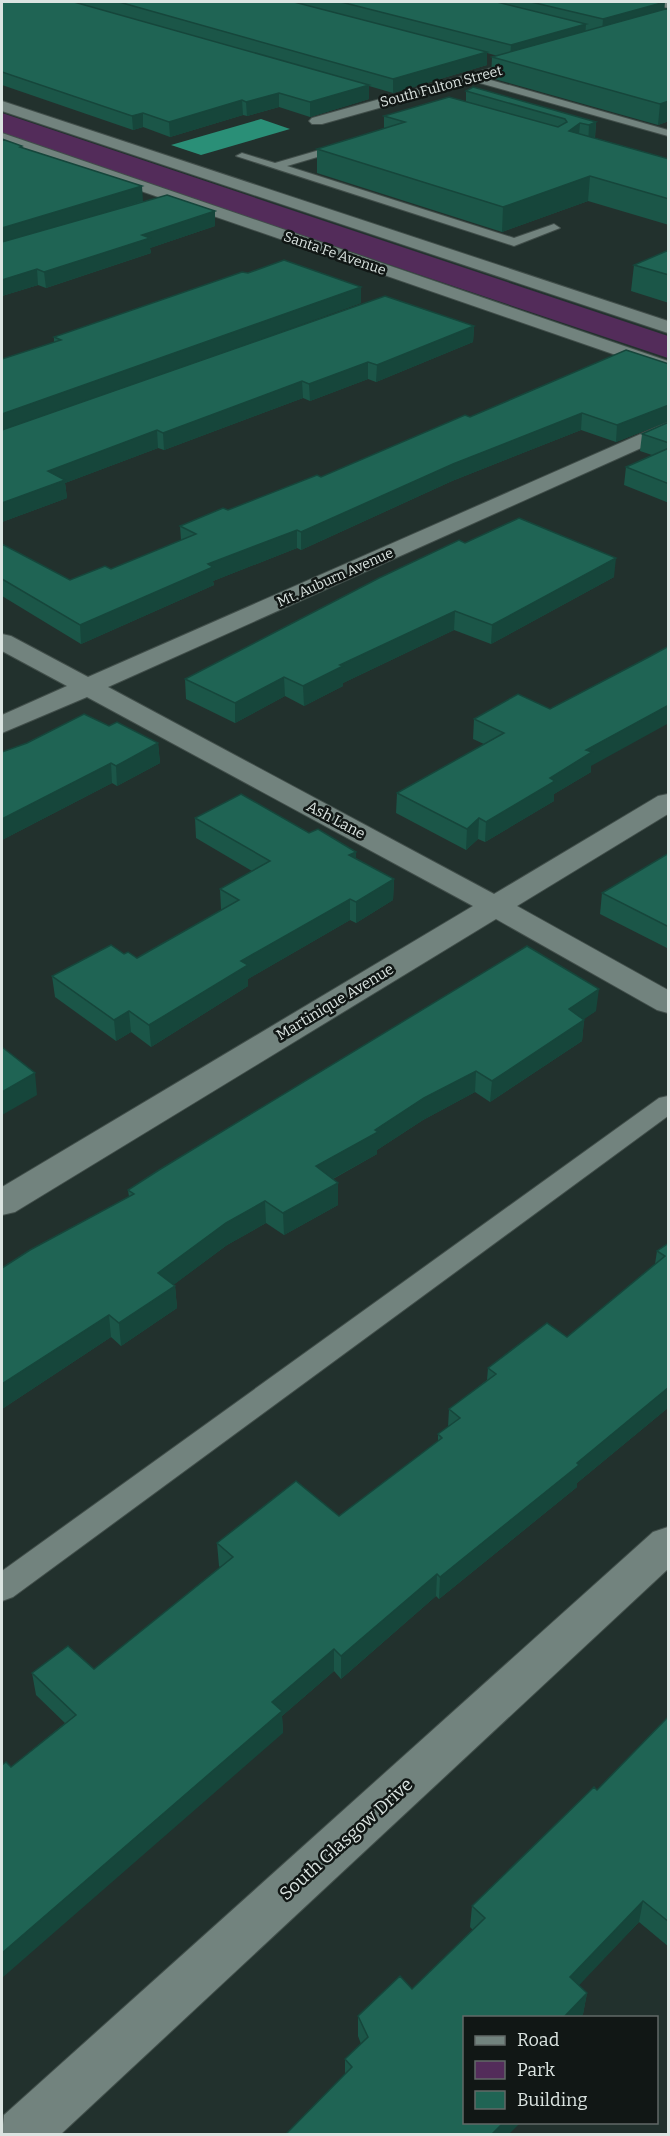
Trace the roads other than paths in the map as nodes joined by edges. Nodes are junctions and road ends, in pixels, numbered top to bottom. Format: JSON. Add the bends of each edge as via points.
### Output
{"nodes":[{"id":1,"x":545,"y":57,"type":"edge"},
{"id":2,"x":490,"y":60,"type":"edge"},
{"id":3,"x":513,"y":66,"type":"junction"},
{"id":4,"x":473,"y":78,"type":"junction"},
{"id":5,"x":426,"y":90,"type":"junction"},
{"id":6,"x":370,"y":92,"type":"edge"},
{"id":7,"x":453,"y":98,"type":"edge"},
{"id":8,"x":392,"y":99,"type":"junction"},
{"id":9,"x":2,"y":106,"type":"edge"},
{"id":10,"x":317,"y":121,"type":"edge"},
{"id":11,"x":669,"y":133,"type":"edge"},
{"id":12,"x":2,"y":138,"type":"edge"},
{"id":13,"x":362,"y":140,"type":"edge"},
{"id":14,"x":242,"y":156,"type":"dead end"},
{"id":15,"x":276,"y":166,"type":"junction"},
{"id":16,"x":177,"y":199,"type":"junction"},
{"id":17,"x":151,"y":207,"type":"edge"},
{"id":18,"x":554,"y":228,"type":"dead end"},
{"id":19,"x":431,"y":287,"type":"junction"},
{"id":20,"x":408,"y":295,"type":"dead end"},
{"id":21,"x":669,"y":327,"type":"edge"},
{"id":22,"x":669,"y":367,"type":"edge"},
{"id":23,"x":669,"y":429,"type":"edge"},
{"id":24,"x":2,"y":641,"type":"edge"},
{"id":25,"x":87,"y":687,"type":"junction"},
{"id":26,"x":2,"y":725,"type":"edge"},
{"id":27,"x":669,"y":802,"type":"edge"},
{"id":28,"x":495,"y":906,"type":"junction"},
{"id":29,"x":669,"y":1003,"type":"edge"},
{"id":30,"x":669,"y":1104,"type":"edge"},
{"id":31,"x":2,"y":1203,"type":"edge"},
{"id":32,"x":669,"y":1544,"type":"edge"},
{"id":33,"x":2,"y":1588,"type":"edge"},
{"id":34,"x":24,"y":2134,"type":"edge"}],
"edges":[{"from":1,"to":3,"type":"street","name":"South Fulton Street"},
{"from":2,"to":3,"type":"street"},
{"from":3,"to":4,"type":"street","name":"South Fulton Street"},
{"from":4,"to":5,"type":"street","name":"South Fulton Street"},
{"from":4,"to":11,"type":"lane"},
{"from":5,"to":7,"type":"street"},
{"from":5,"to":8,"type":"street","name":"South Fulton Street"},
{"from":6,"to":8,"type":"street"},
{"from":8,"to":10,"type":"street","name":"South Fulton Street"},
{"from":9,"to":21,"type":"street"},
{"from":12,"to":16,"type":"street","name":"Santa Fe Avenue"},
{"from":13,"to":15,"type":"lane"},
{"from":14,"to":15,"type":"lane"},
{"from":15,"to":18,"type":"lane","via":[[514,242]]},
{"from":16,"to":17,"type":"street"},
{"from":16,"to":19,"type":"street","name":"Santa Fe Avenue"},
{"from":19,"to":20,"type":"street"},
{"from":19,"to":22,"type":"street","name":"Santa Fe Avenue"},
{"from":23,"to":25,"type":"street","name":"Mt. Auburn Avenue"},
{"from":24,"to":25,"type":"street","name":"Ash Lane"},
{"from":25,"to":26,"type":"street","name":"Mt. Auburn Avenue"},
{"from":25,"to":28,"type":"street","name":"Ash Lane"},
{"from":27,"to":28,"type":"street","name":"Martinique Avenue"},
{"from":28,"to":29,"type":"street","name":"Ash Lane"},
{"from":28,"to":31,"type":"street","name":"Martinique Avenue"},
{"from":30,"to":33,"type":"lane"},
{"from":32,"to":34,"type":"street","name":"South Glasgow Drive"}]}
